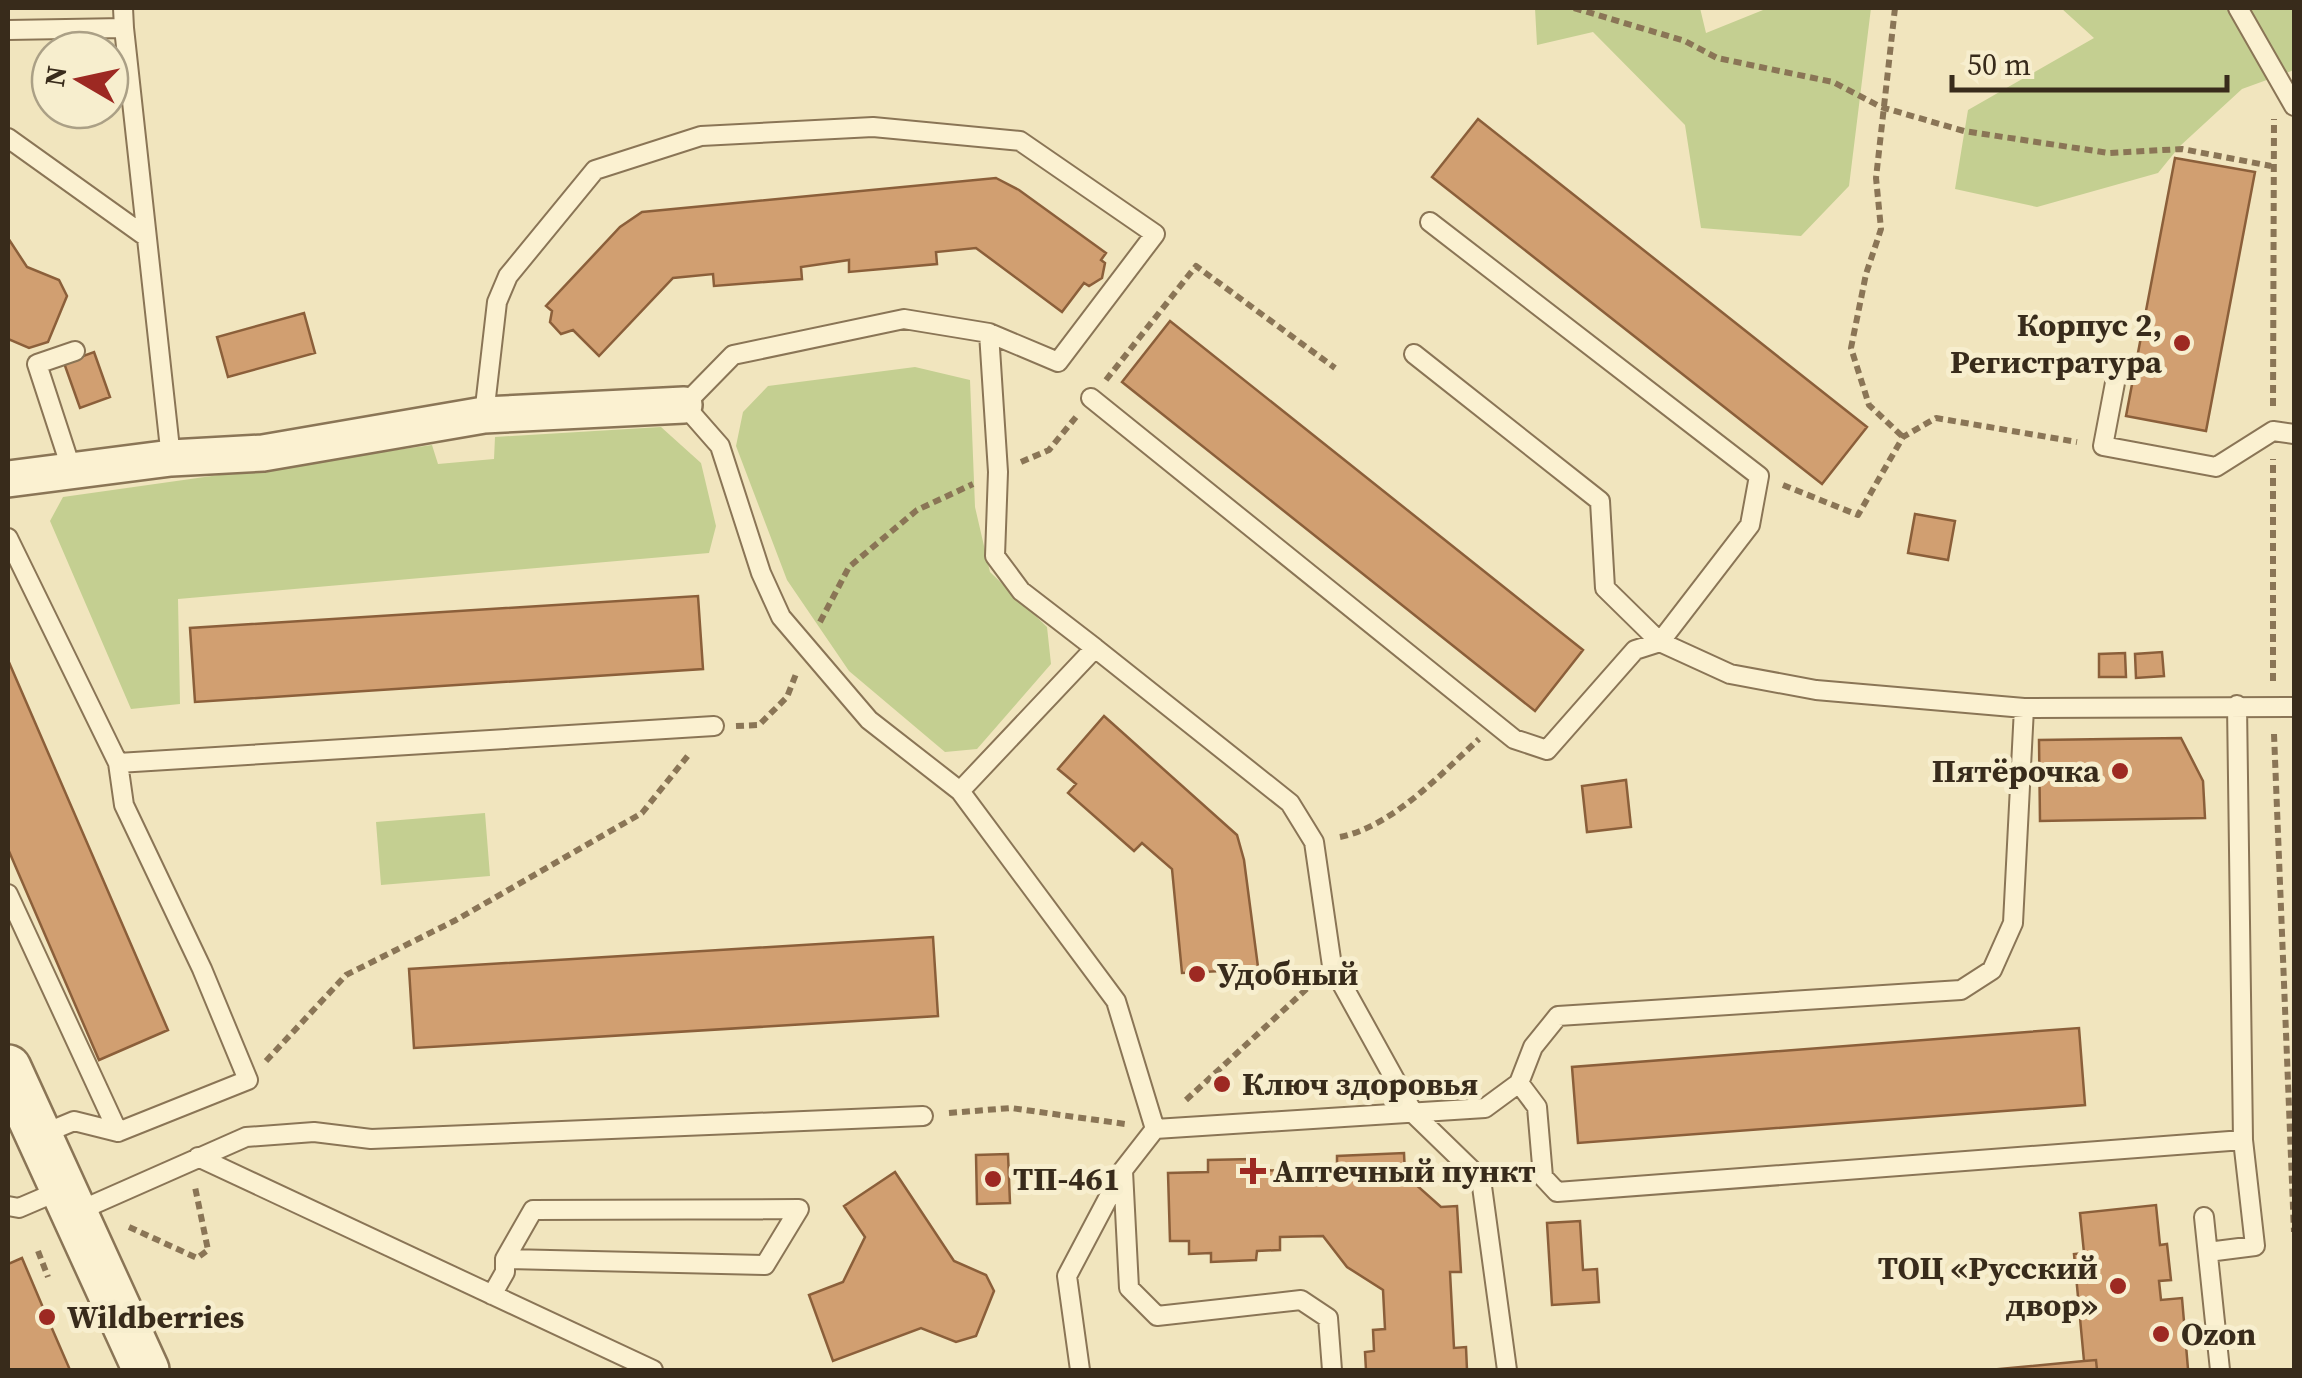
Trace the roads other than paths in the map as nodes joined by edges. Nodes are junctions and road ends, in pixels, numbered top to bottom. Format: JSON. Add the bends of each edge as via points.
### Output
{"nodes":[{"id":1,"x":123,"y":8,"type":"edge"},
{"id":2,"x":2238,"y":8,"type":"edge"},
{"id":3,"x":124,"y":28,"type":"junction"},
{"id":4,"x":8,"y":30,"type":"edge"},
{"id":5,"x":2294,"y":106,"type":"edge"},
{"id":6,"x":8,"y":138,"type":"edge"},
{"id":7,"x":1430,"y":222,"type":"dead end"},
{"id":8,"x":145,"y":236,"type":"junction"},
{"id":9,"x":988,"y":333,"type":"junction"},
{"id":10,"x":76,"y":351,"type":"dead end"},
{"id":11,"x":1414,"y":354,"type":"dead end"},
{"id":12,"x":2118,"y":367,"type":"dead end"},
{"id":13,"x":1092,"y":398,"type":"road end"},
{"id":14,"x":684,"y":405,"type":"junction"},
{"id":15,"x":484,"y":415,"type":"junction"},
{"id":16,"x":2294,"y":434,"type":"edge"},
{"id":17,"x":170,"y":458,"type":"junction"},
{"id":18,"x":71,"y":468,"type":"junction"},
{"id":19,"x":8,"y":479,"type":"edge"},
{"id":20,"x":8,"y":538,"type":"edge"},
{"id":21,"x":1660,"y":642,"type":"junction"},
{"id":22,"x":1095,"y":648,"type":"junction"},
{"id":23,"x":2237,"y":705,"type":"junction"},
{"id":24,"x":2294,"y":707,"type":"edge"},
{"id":25,"x":2024,"y":708,"type":"junction"},
{"id":26,"x":714,"y":726,"type":"road end"},
{"id":27,"x":118,"y":763,"type":"junction"},
{"id":28,"x":960,"y":791,"type":"junction"},
{"id":29,"x":8,"y":894,"type":"edge"},
{"id":30,"x":8,"y":1068,"type":"edge"},
{"id":31,"x":1519,"y":1083,"type":"junction"},
{"id":32,"x":1414,"y":1114,"type":"junction"},
{"id":33,"x":923,"y":1116,"type":"road end"},
{"id":34,"x":1155,"y":1128,"type":"junction"},
{"id":35,"x":118,"y":1132,"type":"junction"},
{"id":36,"x":38,"y":1136,"type":"junction"},
{"id":37,"x":2243,"y":1140,"type":"junction"},
{"id":38,"x":194,"y":1159,"type":"junction"},
{"id":39,"x":1123,"y":1170,"type":"junction"},
{"id":40,"x":67,"y":1202,"type":"junction"},
{"id":41,"x":8,"y":1206,"type":"edge"},
{"id":42,"x":2204,"y":1217,"type":"dead end"},
{"id":43,"x":2208,"y":1252,"type":"junction"},
{"id":44,"x":505,"y":1259,"type":"junction"},
{"id":45,"x":492,"y":1295,"type":"junction"},
{"id":46,"x":146,"y":1370,"type":"edge"},
{"id":47,"x":653,"y":1370,"type":"edge"},
{"id":48,"x":1080,"y":1370,"type":"edge"},
{"id":49,"x":1332,"y":1370,"type":"edge"},
{"id":50,"x":1508,"y":1370,"type":"edge"},
{"id":51,"x":2220,"y":1370,"type":"edge"}],
"edges":[{"from":1,"to":3,"type":"lane"},
{"from":2,"to":5,"type":"lane"},
{"from":3,"to":4,"type":"lane"},
{"from":3,"to":8,"type":"lane"},
{"from":6,"to":8,"type":"lane"},
{"from":7,"to":21,"type":"lane","via":[[1759,476],[1750,524]]},
{"from":8,"to":17,"type":"lane"},
{"from":9,"to":14,"type":"lane","via":[[904,318],[732,355]]},
{"from":9,"to":15,"type":"lane","via":[[1058,362],[1155,234],[1020,141],[873,127],[701,136],[595,170],[508,276],[497,302]]},
{"from":9,"to":22,"type":"lane","via":[[998,472],[995,556],[1022,591]]},
{"from":10,"to":18,"type":"lane","via":[[38,364]]},
{"from":11,"to":21,"type":"lane","via":[[1600,500],[1606,588]]},
{"from":12,"to":16,"type":"lane","via":[[2102,446],[2216,467],[2273,431]]},
{"from":13,"to":21,"type":"lane","via":[[1514,739],[1547,750],[1635,650]]},
{"from":14,"to":15,"type":"street"},
{"from":14,"to":28,"type":"lane","via":[[720,446],[782,617],[869,720]]},
{"from":15,"to":17,"type":"street","via":[[263,453]]},
{"from":17,"to":18,"type":"street"},
{"from":18,"to":19,"type":"street"},
{"from":20,"to":27,"type":"lane"},
{"from":21,"to":25,"type":"lane","via":[[1730,674],[1816,690]]},
{"from":22,"to":28,"type":"lane"},
{"from":22,"to":32,"type":"lane","via":[[1290,803],[1314,842],[1332,966]]},
{"from":23,"to":24,"type":"lane"},
{"from":23,"to":25,"type":"lane"},
{"from":23,"to":37,"type":"lane"},
{"from":25,"to":31,"type":"lane","via":[[2014,923],[1992,970],[1961,990],[1558,1016],[1533,1047]]},
{"from":26,"to":27,"type":"lane"},
{"from":27,"to":35,"type":"lane","via":[[124,805],[248,1080]]},
{"from":28,"to":34,"type":"lane","via":[[1116,1001]]},
{"from":29,"to":35,"type":"lane"},
{"from":30,"to":36,"type":"street"},
{"from":31,"to":32,"type":"lane","via":[[1484,1108]]},
{"from":31,"to":37,"type":"lane","via":[[1537,1107],[1543,1177],[1557,1192]]},
{"from":32,"to":34,"type":"lane"},
{"from":32,"to":50,"type":"lane","via":[[1481,1179]]},
{"from":33,"to":38,"type":"lane","via":[[371,1139],[314,1132],[246,1137]]},
{"from":34,"to":39,"type":"lane"},
{"from":35,"to":36,"type":"lane","via":[[74,1121]]},
{"from":36,"to":40,"type":"street"},
{"from":37,"to":43,"type":"lane","via":[[2255,1246]]},
{"from":38,"to":40,"type":"lane"},
{"from":38,"to":45,"type":"lane"},
{"from":39,"to":48,"type":"lane","via":[[1067,1276]]},
{"from":39,"to":49,"type":"lane","via":[[1130,1288],[1156,1316],[1302,1300],[1328,1318]]},
{"from":40,"to":41,"type":"lane"},
{"from":40,"to":46,"type":"street"},
{"from":42,"to":43,"type":"lane"},
{"from":43,"to":51,"type":"lane"},
{"from":44,"to":44,"type":"lane","via":[[533,1210],[799,1209],[765,1265]]},
{"from":44,"to":45,"type":"lane"},
{"from":45,"to":47,"type":"lane"}]}
